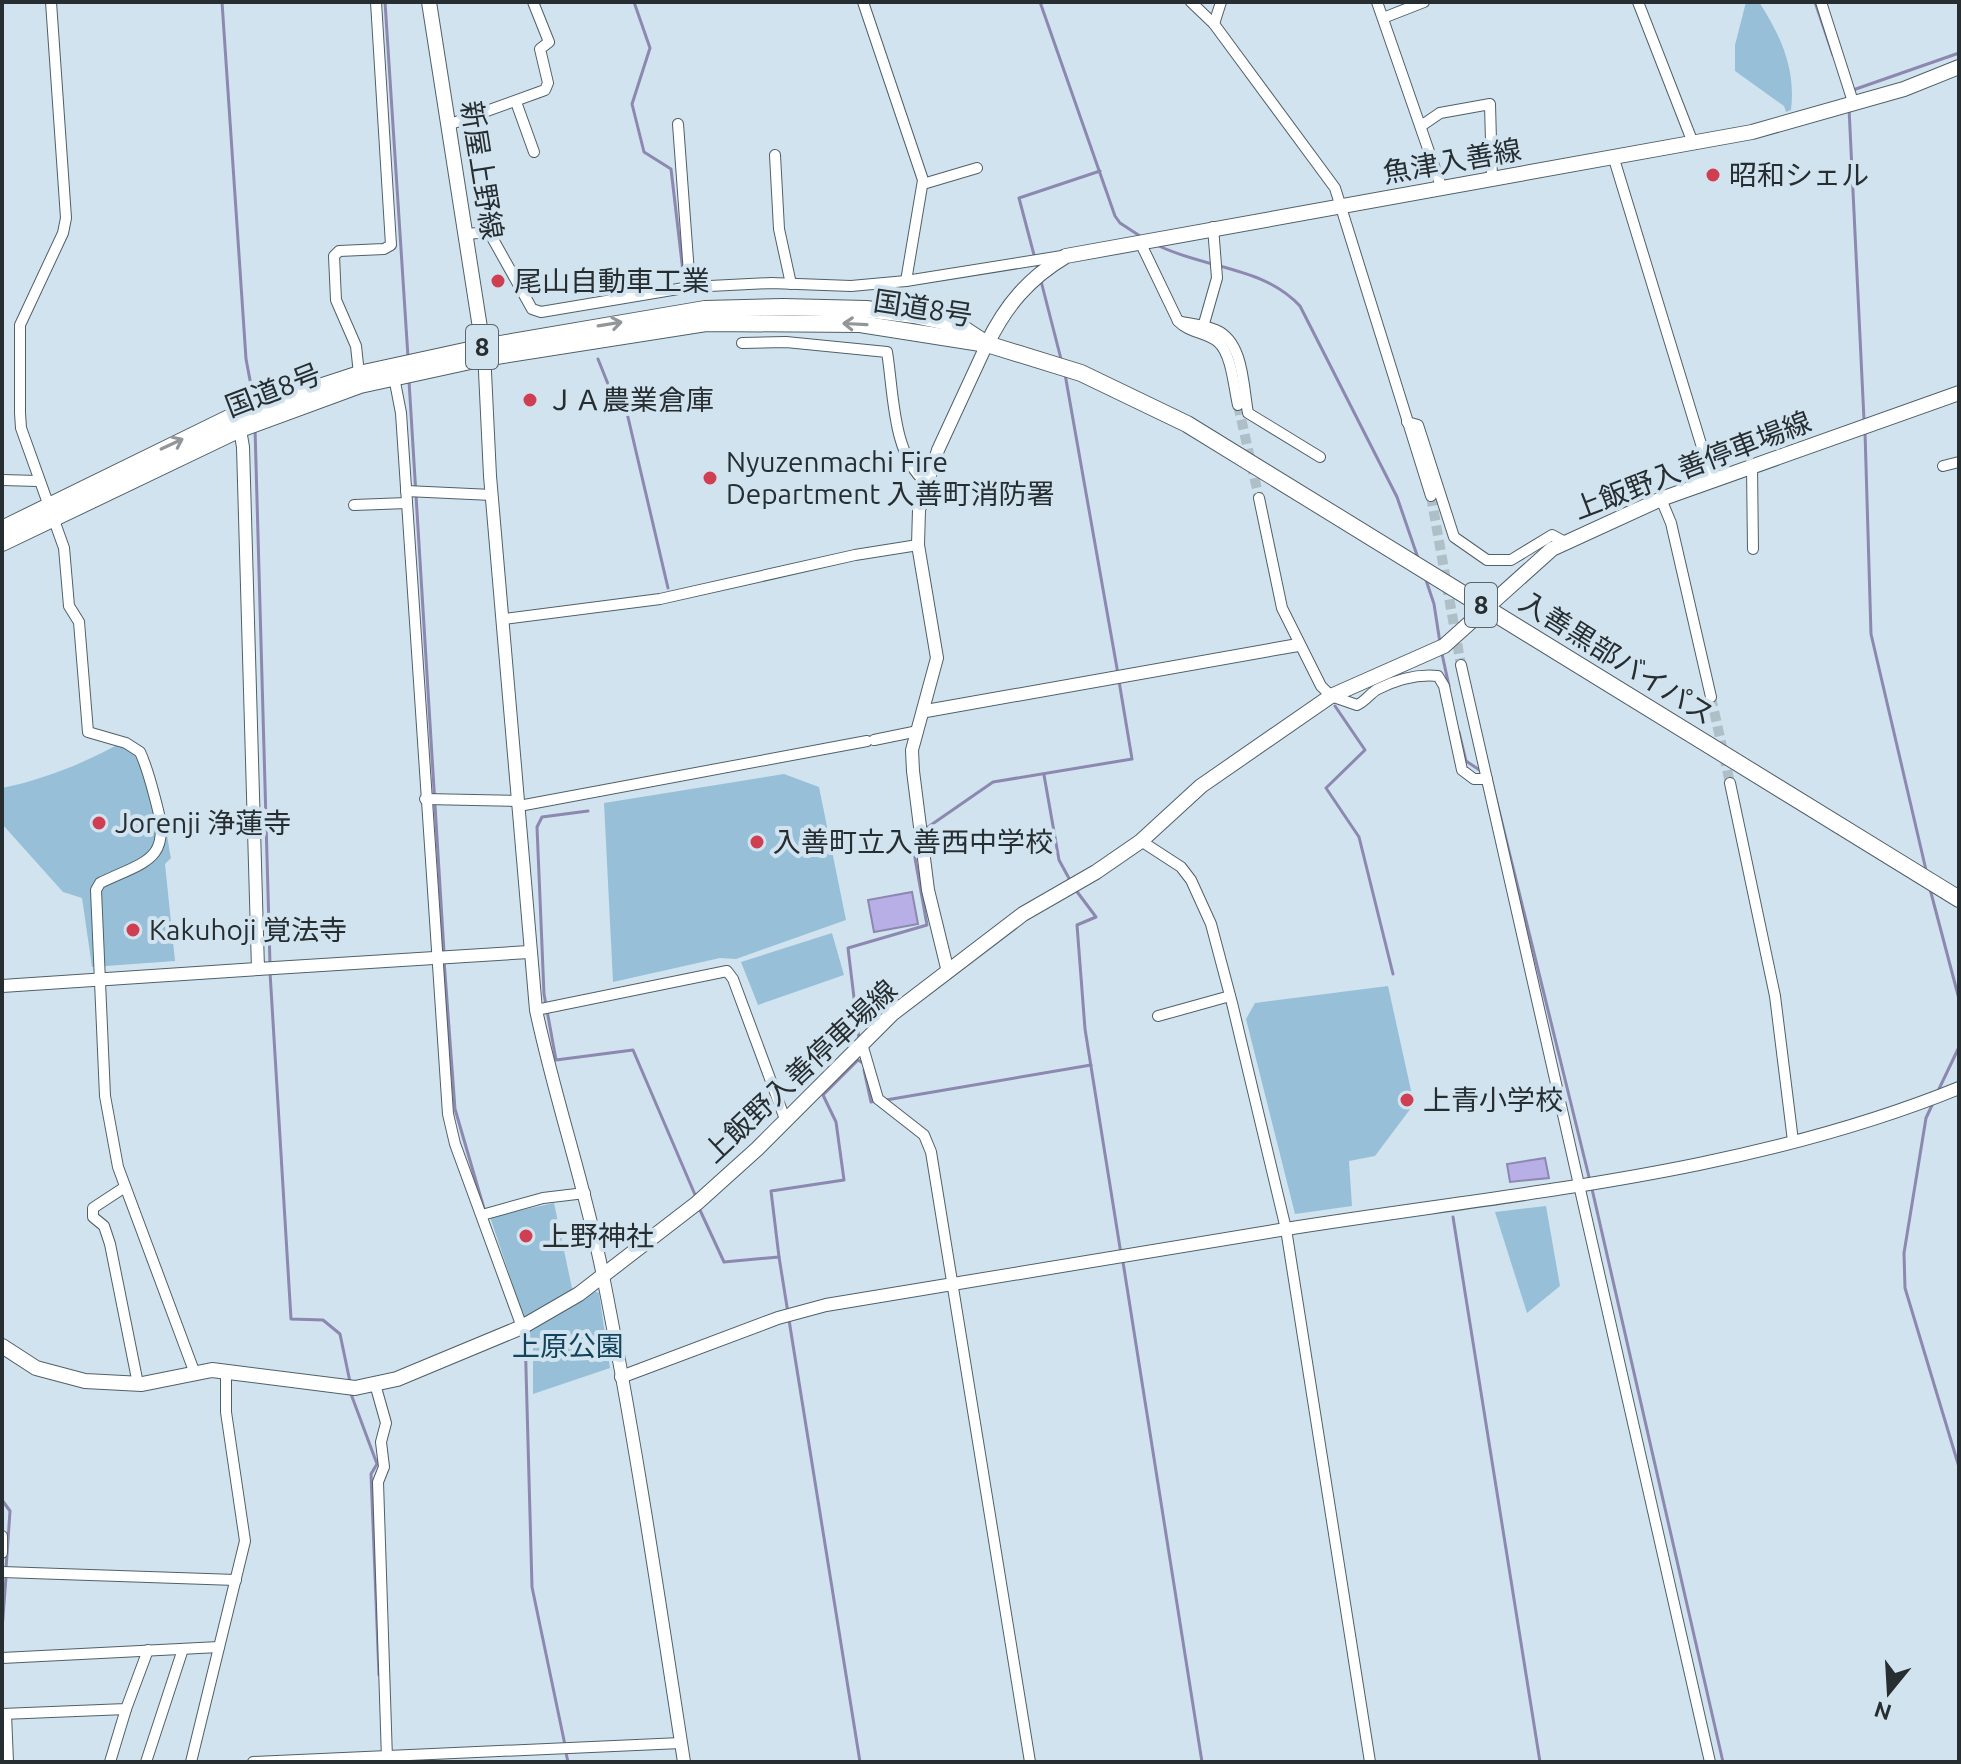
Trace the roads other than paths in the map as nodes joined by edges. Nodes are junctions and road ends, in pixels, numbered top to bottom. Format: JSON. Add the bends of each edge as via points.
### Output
{"nodes":[{"id":1,"x":51,"y":2,"type":"edge"},
{"id":2,"x":376,"y":2,"type":"edge"},
{"id":3,"x":429,"y":2,"type":"edge"},
{"id":4,"x":533,"y":2,"type":"edge"},
{"id":5,"x":863,"y":2,"type":"edge"},
{"id":6,"x":1191,"y":2,"type":"edge"},
{"id":7,"x":1221,"y":2,"type":"edge"},
{"id":8,"x":1377,"y":2,"type":"edge"},
{"id":9,"x":1424,"y":2,"type":"edge"},
{"id":10,"x":1638,"y":2,"type":"edge"},
{"id":11,"x":1821,"y":2,"type":"edge"},
{"id":12,"x":1383,"y":18,"type":"junction"},
{"id":13,"x":1214,"y":24,"type":"junction"},
{"id":14,"x":1959,"y":67,"type":"edge"},
{"id":15,"x":516,"y":102,"type":"junction"},
{"id":16,"x":1854,"y":105,"type":"junction"},
{"id":17,"x":678,"y":124,"type":"dead end"},
{"id":18,"x":448,"y":125,"type":"junction"},
{"id":19,"x":1421,"y":126,"type":"junction"},
{"id":20,"x":1693,"y":143,"type":"junction"},
{"id":21,"x":534,"y":152,"type":"dead end"},
{"id":22,"x":775,"y":155,"type":"dead end"},
{"id":23,"x":1614,"y":159,"type":"junction"},
{"id":24,"x":977,"y":168,"type":"dead end"},
{"id":25,"x":1492,"y":180,"type":"junction"},
{"id":26,"x":923,"y":184,"type":"junction"},
{"id":27,"x":1442,"y":189,"type":"junction"},
{"id":28,"x":1343,"y":206,"type":"junction"},
{"id":29,"x":1213,"y":227,"type":"junction"},
{"id":30,"x":467,"y":234,"type":"junction"},
{"id":31,"x":1140,"y":242,"type":"junction"},
{"id":32,"x":1066,"y":256,"type":"junction"},
{"id":33,"x":906,"y":281,"type":"junction"},
{"id":34,"x":791,"y":284,"type":"junction"},
{"id":35,"x":690,"y":287,"type":"junction"},
{"id":36,"x":1178,"y":321,"type":"junction"},
{"id":37,"x":1203,"y":327,"type":"junction"},
{"id":38,"x":742,"y":343,"type":"dead end"},
{"id":39,"x":987,"y":344,"type":"junction"},
{"id":40,"x":484,"y":352,"type":"junction"},
{"id":41,"x":393,"y":372,"type":"junction"},
{"id":42,"x":359,"y":374,"type":"junction"},
{"id":43,"x":1959,"y":393,"type":"edge"},
{"id":44,"x":1238,"y":405,"type":"tunnel mouth"},
{"id":45,"x":238,"y":422,"type":"junction"},
{"id":46,"x":1407,"y":422,"type":"junction"},
{"id":47,"x":1320,"y":457,"type":"dead end"},
{"id":48,"x":1959,"y":462,"type":"edge"},
{"id":49,"x":1752,"y":466,"type":"junction"},
{"id":50,"x":1943,"y":466,"type":"dead end"},
{"id":51,"x":2,"y":480,"type":"edge"},
{"id":52,"x":1712,"y":480,"type":"junction"},
{"id":53,"x":38,"y":481,"type":"junction"},
{"id":54,"x":926,"y":483,"type":"junction"},
{"id":55,"x":406,"y":491,"type":"junction"},
{"id":56,"x":492,"y":495,"type":"junction"},
{"id":57,"x":1431,"y":496,"type":"tunnel mouth"},
{"id":58,"x":1259,"y":498,"type":"tunnel mouth"},
{"id":59,"x":1661,"y":499,"type":"junction"},
{"id":60,"x":407,"y":503,"type":"junction"},
{"id":61,"x":354,"y":505,"type":"dead end"},
{"id":62,"x":51,"y":510,"type":"junction"},
{"id":63,"x":2,"y":529,"type":"edge"},
{"id":64,"x":1565,"y":542,"type":"junction"},
{"id":65,"x":2,"y":543,"type":"edge"},
{"id":66,"x":918,"y":545,"type":"junction"},
{"id":67,"x":1753,"y":549,"type":"dead end"},
{"id":68,"x":1485,"y":607,"type":"junction"},
{"id":69,"x":504,"y":619,"type":"junction"},
{"id":70,"x":1298,"y":645,"type":"junction"},
{"id":71,"x":1461,"y":665,"type":"tunnel mouth"},
{"id":72,"x":1331,"y":696,"type":"junction"},
{"id":73,"x":1711,"y":697,"type":"tunnel mouth"},
{"id":74,"x":926,"y":711,"type":"junction"},
{"id":75,"x":918,"y":731,"type":"junction"},
{"id":76,"x":1487,"y":779,"type":"junction"},
{"id":77,"x":1730,"y":783,"type":"tunnel mouth"},
{"id":78,"x":425,"y":799,"type":"junction"},
{"id":79,"x":519,"y":803,"type":"junction"},
{"id":80,"x":1141,"y":841,"type":"junction"},
{"id":81,"x":1959,"y":899,"type":"edge"},
{"id":82,"x":529,"y":952,"type":"junction"},
{"id":83,"x":435,"y":958,"type":"junction"},
{"id":84,"x":258,"y":969,"type":"junction"},
{"id":85,"x":948,"y":972,"type":"junction"},
{"id":86,"x":98,"y":980,"type":"junction"},
{"id":87,"x":2,"y":986,"type":"edge"},
{"id":88,"x":1230,"y":996,"type":"junction"},
{"id":89,"x":536,"y":1010,"type":"junction"},
{"id":90,"x":1158,"y":1016,"type":"dead end"},
{"id":91,"x":862,"y":1044,"type":"junction"},
{"id":92,"x":1959,"y":1088,"type":"edge"},
{"id":93,"x":785,"y":1119,"type":"junction"},
{"id":94,"x":1793,"y":1141,"type":"junction"},
{"id":95,"x":125,"y":1187,"type":"junction"},
{"id":96,"x":1579,"y":1188,"type":"junction"},
{"id":97,"x":585,"y":1193,"type":"junction"},
{"id":98,"x":482,"y":1215,"type":"junction"},
{"id":99,"x":1286,"y":1229,"type":"junction"},
{"id":100,"x":603,"y":1276,"type":"junction"},
{"id":101,"x":951,"y":1284,"type":"junction"},
{"id":102,"x":522,"y":1327,"type":"junction"},
{"id":103,"x":2,"y":1346,"type":"edge"},
{"id":104,"x":226,"y":1370,"type":"junction"},
{"id":105,"x":194,"y":1371,"type":"junction"},
{"id":106,"x":621,"y":1377,"type":"junction"},
{"id":107,"x":138,"y":1384,"type":"junction"},
{"id":108,"x":375,"y":1384,"type":"junction"},
{"id":109,"x":2,"y":1536,"type":"edge"},
{"id":110,"x":2,"y":1553,"type":"edge"},
{"id":111,"x":2,"y":1572,"type":"edge"},
{"id":112,"x":236,"y":1580,"type":"junction"},
{"id":113,"x":219,"y":1647,"type":"junction"},
{"id":114,"x":183,"y":1649,"type":"junction"},
{"id":115,"x":148,"y":1650,"type":"junction"},
{"id":116,"x":2,"y":1658,"type":"edge"},
{"id":117,"x":126,"y":1709,"type":"junction"},
{"id":118,"x":4,"y":1714,"type":"edge"},
{"id":119,"x":681,"y":1743,"type":"junction"},
{"id":120,"x":499,"y":1756,"type":"edge"},
{"id":121,"x":387,"y":1759,"type":"edge"},
{"id":122,"x":8,"y":1762,"type":"edge"},
{"id":123,"x":110,"y":1762,"type":"edge"},
{"id":124,"x":146,"y":1762,"type":"edge"},
{"id":125,"x":191,"y":1762,"type":"edge"},
{"id":126,"x":253,"y":1762,"type":"edge"},
{"id":127,"x":684,"y":1762,"type":"edge"},
{"id":128,"x":1030,"y":1762,"type":"edge"},
{"id":129,"x":1370,"y":1762,"type":"edge"},
{"id":130,"x":1710,"y":1762,"type":"edge"}],
"edges":[{"from":1,"to":53,"type":"street","via":[[66,218],[18,341],[21,428]]},
{"from":2,"to":42,"type":"street","via":[[391,245],[334,256],[336,300],[356,346]]},
{"from":3,"to":18,"type":"main road","name":"新屋上野線"},
{"from":4,"to":15,"type":"street","via":[[549,42],[540,49],[548,83],[545,90]]},
{"from":5,"to":26,"type":"street"},
{"from":6,"to":13,"type":"street"},
{"from":7,"to":13,"type":"street"},
{"from":8,"to":12,"type":"street"},
{"from":9,"to":12,"type":"street"},
{"from":10,"to":20,"type":"street"},
{"from":11,"to":16,"type":"street"},
{"from":12,"to":19,"type":"street"},
{"from":13,"to":28,"type":"street"},
{"from":14,"to":16,"type":"main road","name":"魚津入善線"},
{"from":15,"to":18,"type":"street"},
{"from":15,"to":21,"type":"street"},
{"from":16,"to":20,"type":"main road","name":"魚津入善線"},
{"from":17,"to":35,"type":"street"},
{"from":18,"to":30,"type":"main road","name":"新屋上野線"},
{"from":19,"to":25,"type":"street","via":[[1440,113],[1490,104]]},
{"from":19,"to":27,"type":"street"},
{"from":20,"to":23,"type":"main road","name":"魚津入善線"},
{"from":22,"to":34,"type":"street","via":[[779,229]]},
{"from":23,"to":25,"type":"main road","name":"魚津入善線"},
{"from":23,"to":52,"type":"street"},
{"from":24,"to":26,"type":"street"},
{"from":25,"to":27,"type":"main road","name":"魚津入善線"},
{"from":26,"to":33,"type":"street"},
{"from":27,"to":28,"type":"main road","name":"魚津入善線"},
{"from":28,"to":29,"type":"main road","name":"魚津入善線"},
{"from":28,"to":46,"type":"street"},
{"from":29,"to":31,"type":"main road","name":"魚津入善線"},
{"from":29,"to":37,"type":"street","via":[[1217,278]]},
{"from":30,"to":35,"type":"street","via":[[489,232],[532,309],[541,312]]},
{"from":30,"to":40,"type":"main road","name":"新屋上野線"},
{"from":31,"to":32,"type":"main road","name":"魚津入善線"},
{"from":31,"to":36,"type":"street"},
{"from":32,"to":33,"type":"street"},
{"from":32,"to":39,"type":"main road","name":"魚津入善線","via":[[1040,271],[1017,294]]},
{"from":33,"to":34,"type":"street"},
{"from":34,"to":35,"type":"street"},
{"from":36,"to":37,"type":"street"},
{"from":36,"to":44,"type":"street","via":[[1219,342]]},
{"from":37,"to":47,"type":"street","via":[[1229,338],[1237,352],[1248,413]]},
{"from":38,"to":54,"type":"street","via":[[887,352],[903,452],[910,469]]},
{"from":39,"to":40,"type":"highway","name":"国道8号","number":"8","via":[[956,324],[914,315],[783,307],[705,309]]},
{"from":39,"to":54,"type":"street"},
{"from":39,"to":68,"type":"highway","name":"入善黒部バイパス","number":"8","via":[[1081,373],[1187,424]]},
{"from":40,"to":41,"type":"highway","name":"国道8号","number":"8"},
{"from":40,"to":56,"type":"street"},
{"from":41,"to":42,"type":"highway","name":"国道8号","number":"8"},
{"from":41,"to":45,"type":"highway","name":"国道8号","number":"8"},
{"from":41,"to":55,"type":"street"},
{"from":42,"to":45,"type":"highway","name":"国道8号","number":"8"},
{"from":43,"to":49,"type":"main road","name":"上飯野入善停車場線"},
{"from":45,"to":62,"type":"highway","name":"国道8号","number":"8"},
{"from":45,"to":84,"type":"street"},
{"from":46,"to":57,"type":"street"},
{"from":46,"to":64,"type":"street","via":[[1418,425],[1454,537],[1487,560],[1511,560],[1552,535]]},
{"from":48,"to":50,"type":"street"},
{"from":49,"to":52,"type":"main road","name":"上飯野入善停車場線"},
{"from":49,"to":67,"type":"street"},
{"from":51,"to":53,"type":"street"},
{"from":52,"to":59,"type":"main road","name":"上飯野入善停車場線"},
{"from":53,"to":62,"type":"street"},
{"from":54,"to":66,"type":"street"},
{"from":55,"to":56,"type":"street"},
{"from":55,"to":60,"type":"street"},
{"from":56,"to":69,"type":"street"},
{"from":58,"to":70,"type":"street","via":[[1282,608]]},
{"from":59,"to":64,"type":"main road","name":"上飯野入善停車場線"},
{"from":59,"to":73,"type":"street"},
{"from":60,"to":61,"type":"street"},
{"from":60,"to":78,"type":"street"},
{"from":62,"to":63,"type":"highway","name":"国道8号","number":"8"},
{"from":62,"to":65,"type":"highway","name":"国道8号","number":"8"},
{"from":62,"to":86,"type":"street","via":[[64,548],[69,606],[79,622],[88,732],[140,752],[163,830],[160,847],[144,862],[100,883],[96,890]]},
{"from":64,"to":68,"type":"main road","name":"上飯野入善停車場線"},
{"from":66,"to":69,"type":"street","via":[[660,599]]},
{"from":66,"to":74,"type":"street","via":[[937,658]]},
{"from":68,"to":72,"type":"main road","name":"上飯野入善停車場線","via":[[1444,646]]},
{"from":68,"to":81,"type":"highway","name":"入善黒部バイパス","number":"8"},
{"from":69,"to":79,"type":"street"},
{"from":70,"to":72,"type":"street"},
{"from":70,"to":74,"type":"street"},
{"from":71,"to":76,"type":"street"},
{"from":72,"to":76,"type":"street","via":[[1357,705],[1375,690],[1421,674],[1438,676],[1462,770],[1474,779]]},
{"from":72,"to":80,"type":"main road","name":"上飯野入善停車場線","via":[[1201,786]]},
{"from":74,"to":75,"type":"street"},
{"from":75,"to":79,"type":"street"},
{"from":75,"to":85,"type":"street","via":[[912,750],[916,797],[928,890]]},
{"from":76,"to":96,"type":"street"},
{"from":77,"to":94,"type":"street","via":[[1775,996]]},
{"from":78,"to":79,"type":"street"},
{"from":78,"to":83,"type":"street"},
{"from":79,"to":82,"type":"street"},
{"from":80,"to":85,"type":"main road","name":"上飯野入善停車場線","via":[[1023,914]]},
{"from":80,"to":88,"type":"street","via":[[1181,867],[1191,880],[1211,924]]},
{"from":82,"to":83,"type":"street"},
{"from":82,"to":89,"type":"street"},
{"from":83,"to":84,"type":"street"},
{"from":83,"to":98,"type":"street","via":[[448,1114]]},
{"from":84,"to":86,"type":"street"},
{"from":85,"to":91,"type":"main road","name":"上飯野入善停車場線"},
{"from":86,"to":87,"type":"street"},
{"from":86,"to":95,"type":"street","via":[[105,1096]]},
{"from":88,"to":90,"type":"street"},
{"from":88,"to":99,"type":"street"},
{"from":89,"to":93,"type":"street","via":[[727,971]]},
{"from":89,"to":97,"type":"street","via":[[553,1093]]},
{"from":91,"to":93,"type":"main road","name":"上飯野入善停車場線"},
{"from":91,"to":101,"type":"street","via":[[878,1099],[924,1135],[931,1152]]},
{"from":92,"to":94,"type":"street","via":[[1857,1126]]},
{"from":93,"to":100,"type":"main road","name":"上飯野入善停車場線","via":[[721,1182]]},
{"from":94,"to":96,"type":"street"},
{"from":95,"to":105,"type":"street"},
{"from":95,"to":107,"type":"street","via":[[93,1208],[93,1217],[104,1226],[110,1244]]},
{"from":96,"to":99,"type":"street"},
{"from":96,"to":130,"type":"street"},
{"from":97,"to":98,"type":"street"},
{"from":97,"to":100,"type":"street"},
{"from":98,"to":102,"type":"street"},
{"from":99,"to":101,"type":"street"},
{"from":99,"to":129,"type":"street"},
{"from":100,"to":102,"type":"main road","name":"上飯野入善停車場線"},
{"from":100,"to":106,"type":"street"},
{"from":101,"to":106,"type":"street","via":[[778,1318]]},
{"from":101,"to":128,"type":"street"},
{"from":102,"to":108,"type":"main road","name":"上飯野入善停車場線"},
{"from":103,"to":107,"type":"main road","name":"上飯野入善停車場線","via":[[58,1376]]},
{"from":104,"to":105,"type":"main road","name":"上飯野入善停車場線"},
{"from":104,"to":108,"type":"main road","name":"上飯野入善停車場線","via":[[342,1388]]},
{"from":104,"to":112,"type":"street","via":[[226,1412],[245,1541]]},
{"from":105,"to":107,"type":"main road","name":"上飯野入善停車場線"},
{"from":106,"to":119,"type":"street"},
{"from":108,"to":121,"type":"street","via":[[386,1423],[378,1482]]},
{"from":109,"to":110,"type":"street"},
{"from":111,"to":112,"type":"street"},
{"from":112,"to":113,"type":"street"},
{"from":113,"to":114,"type":"street"},
{"from":113,"to":125,"type":"street"},
{"from":114,"to":115,"type":"street"},
{"from":114,"to":124,"type":"street"},
{"from":115,"to":116,"type":"street"},
{"from":115,"to":117,"type":"street"},
{"from":117,"to":118,"type":"street"},
{"from":117,"to":123,"type":"street"},
{"from":118,"to":122,"type":"street"},
{"from":119,"to":120,"type":"street"},
{"from":119,"to":127,"type":"street"},
{"from":120,"to":121,"type":"street"},
{"from":121,"to":126,"type":"street"}]}
